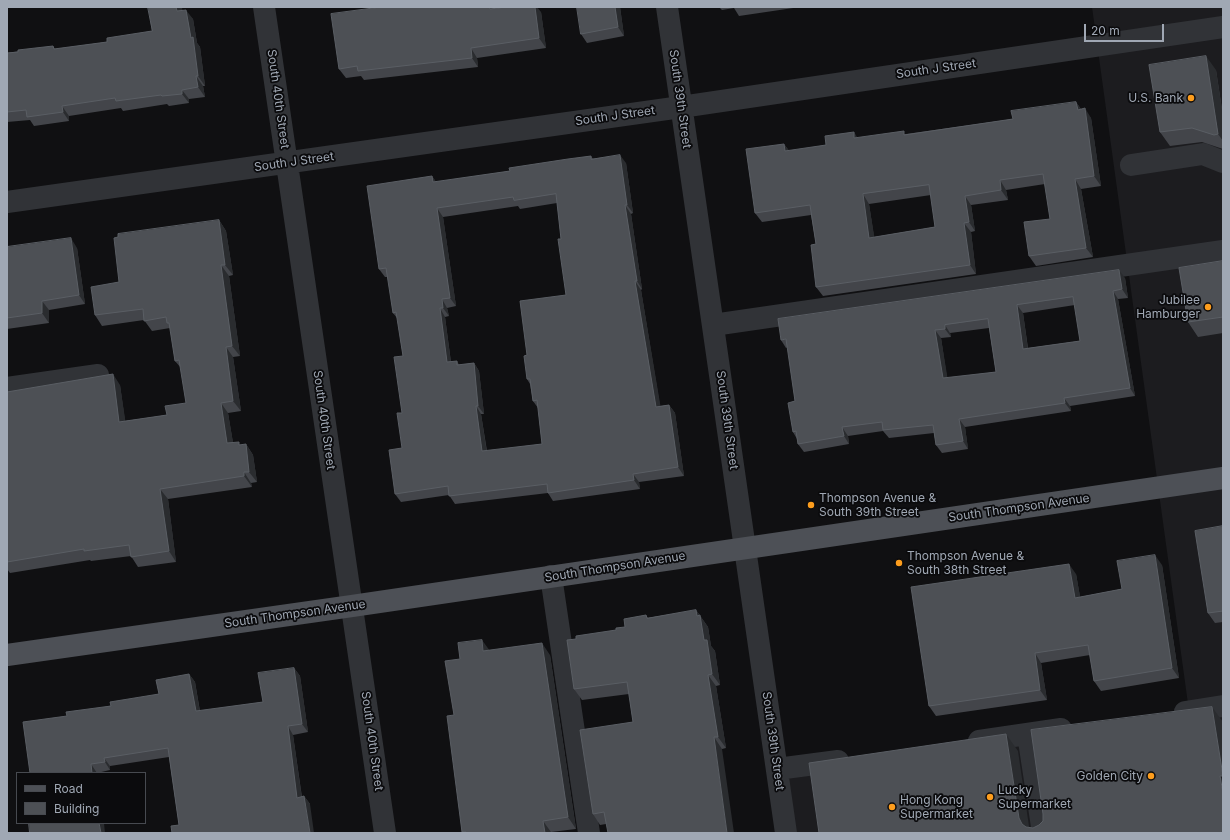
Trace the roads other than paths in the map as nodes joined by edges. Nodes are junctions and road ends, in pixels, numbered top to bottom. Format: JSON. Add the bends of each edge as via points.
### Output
{"nodes":[{"id":1,"x":264,"y":7,"type":"edge"},
{"id":2,"x":667,"y":7,"type":"edge"},
{"id":3,"x":1223,"y":27,"type":"edge"},
{"id":4,"x":681,"y":107,"type":"junction"},
{"id":5,"x":287,"y":163,"type":"junction"},
{"id":6,"x":1223,"y":164,"type":"edge"},
{"id":7,"x":1133,"y":172,"type":"dead end"},
{"id":8,"x":7,"y":202,"type":"edge"},
{"id":9,"x":1223,"y":251,"type":"edge"},
{"id":10,"x":713,"y":325,"type":"junction"},
{"id":11,"x":98,"y":375,"type":"edge"},
{"id":12,"x":7,"y":388,"type":"edge"},
{"id":13,"x":1223,"y":478,"type":"edge"},
{"id":14,"x":746,"y":547,"type":"junction"},
{"id":15,"x":551,"y":576,"type":"junction"},
{"id":16,"x":352,"y":606,"type":"junction"},
{"id":17,"x":7,"y":655,"type":"edge"},
{"id":18,"x":1223,"y":706,"type":"edge"},
{"id":19,"x":1166,"y":715,"type":"edge"},
{"id":20,"x":1082,"y":726,"type":"edge"},
{"id":21,"x":1028,"y":734,"type":"junction"},
{"id":22,"x":959,"y":744,"type":"edge"},
{"id":23,"x":860,"y":758,"type":"edge"},
{"id":24,"x":777,"y":769,"type":"junction"},
{"id":25,"x":385,"y":833,"type":"edge"},
{"id":26,"x":589,"y":833,"type":"edge"},
{"id":27,"x":786,"y":833,"type":"edge"},
{"id":28,"x":1043,"y":833,"type":"edge"}],
"edges":[{"from":1,"to":5,"type":"street","name":"South 40th Street"},
{"from":2,"to":4,"type":"street","name":"South 39th Street"},
{"from":3,"to":4,"type":"street","name":"South J Street"},
{"from":4,"to":5,"type":"street","name":"South J Street"},
{"from":4,"to":10,"type":"street","name":"South 39th Street"},
{"from":5,"to":8,"type":"street","name":"South J Street"},
{"from":5,"to":16,"type":"street","name":"South 40th Street"},
{"from":6,"to":7,"type":"street"},
{"from":9,"to":10,"type":"street"},
{"from":10,"to":14,"type":"street","name":"South 39th Street"},
{"from":11,"to":12,"type":"street"},
{"from":13,"to":14,"type":"main road","name":"South Thompson Avenue"},
{"from":14,"to":15,"type":"main road","name":"South Thompson Avenue"},
{"from":14,"to":24,"type":"street","name":"South 39th Street"},
{"from":15,"to":16,"type":"main road","name":"South Thompson Avenue"},
{"from":15,"to":26,"type":"street"},
{"from":16,"to":17,"type":"main road","name":"South Thompson Avenue"},
{"from":16,"to":25,"type":"street","name":"South 40th Street"},
{"from":18,"to":19,"type":"street"},
{"from":20,"to":21,"type":"street"},
{"from":21,"to":22,"type":"street"},
{"from":21,"to":28,"type":"street"},
{"from":23,"to":24,"type":"street"},
{"from":24,"to":27,"type":"street","name":"South 39th Street"}]}
